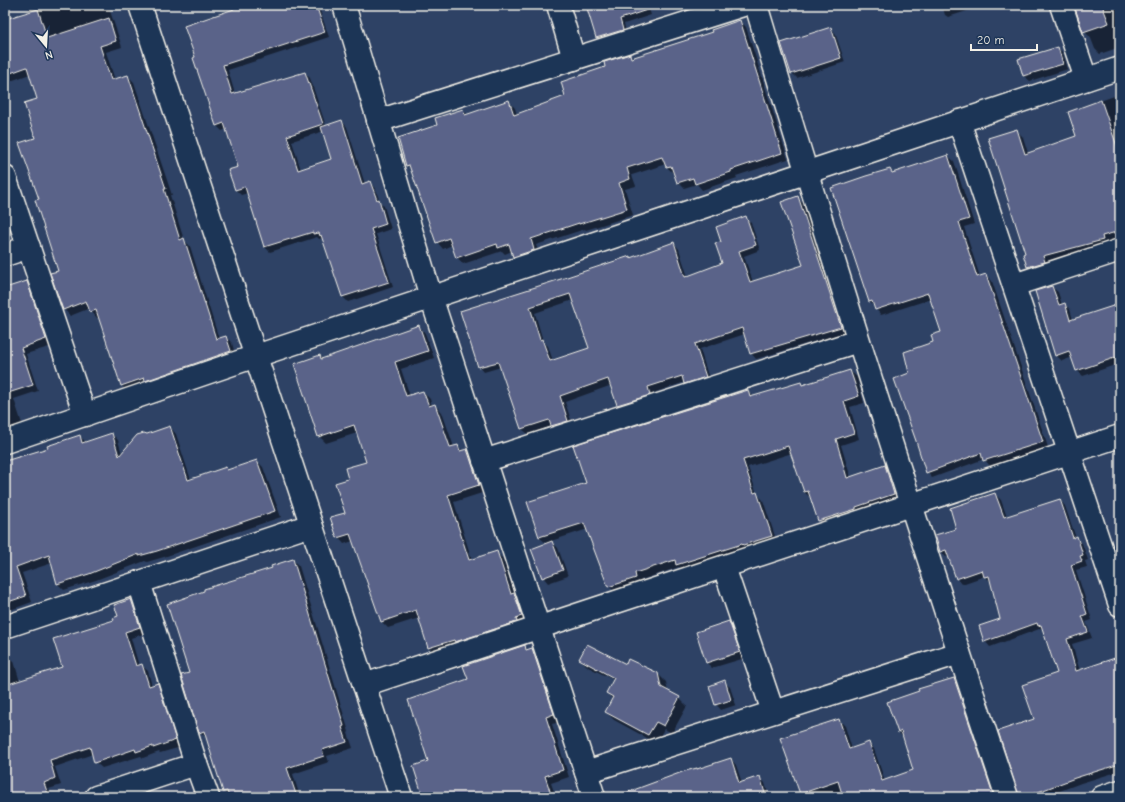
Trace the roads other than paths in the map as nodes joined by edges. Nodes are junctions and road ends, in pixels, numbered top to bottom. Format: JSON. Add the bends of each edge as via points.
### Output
{"nodes":[{"id":1,"x":140,"y":5,"type":"edge"},
{"id":2,"x":344,"y":5,"type":"edge"},
{"id":3,"x":558,"y":5,"type":"edge"},
{"id":4,"x":743,"y":5,"type":"edge"},
{"id":5,"x":756,"y":5,"type":"edge"},
{"id":6,"x":1061,"y":5,"type":"edge"},
{"id":7,"x":574,"y":59,"type":"junction"},
{"id":8,"x":1120,"y":68,"type":"edge"},
{"id":9,"x":1086,"y":79,"type":"junction"},
{"id":10,"x":378,"y":121,"type":"junction"},
{"id":11,"x":960,"y":121,"type":"junction"},
{"id":12,"x":806,"y":173,"type":"junction"},
{"id":13,"x":5,"y":177,"type":"edge"},
{"id":14,"x":29,"y":247,"type":"junction"},
{"id":15,"x":1120,"y":250,"type":"edge"},
{"id":16,"x":5,"y":255,"type":"edge"},
{"id":17,"x":1014,"y":285,"type":"junction"},
{"id":18,"x":431,"y":297,"type":"junction"},
{"id":19,"x":858,"y":341,"type":"junction"},
{"id":20,"x":256,"y":356,"type":"junction"},
{"id":21,"x":85,"y":415,"type":"junction"},
{"id":22,"x":1120,"y":436,"type":"edge"},
{"id":23,"x":5,"y":442,"type":"edge"},
{"id":24,"x":1070,"y":453,"type":"junction"},
{"id":25,"x":484,"y":461,"type":"junction"},
{"id":26,"x":911,"y":505,"type":"junction"},
{"id":27,"x":311,"y":525,"type":"junction"},
{"id":28,"x":724,"y":567,"type":"junction"},
{"id":29,"x":139,"y":582,"type":"junction"},
{"id":30,"x":1120,"y":605,"type":"edge"},
{"id":31,"x":5,"y":627,"type":"edge"},
{"id":32,"x":540,"y":628,"type":"junction"},
{"id":33,"x":958,"y":653,"type":"junction"},
{"id":34,"x":364,"y":685,"type":"junction"},
{"id":35,"x":774,"y":712,"type":"junction"},
{"id":36,"x":196,"y":764,"type":"junction"},
{"id":37,"x":586,"y":772,"type":"junction"},
{"id":38,"x":1120,"y":791,"type":"edge"},
{"id":39,"x":96,"y":797,"type":"edge"},
{"id":40,"x":208,"y":797,"type":"edge"},
{"id":41,"x":401,"y":797,"type":"edge"},
{"id":42,"x":594,"y":797,"type":"edge"},
{"id":43,"x":1007,"y":797,"type":"edge"},
{"id":44,"x":1102,"y":797,"type":"edge"}],
"edges":[{"from":1,"to":20,"type":"street"},
{"from":2,"to":10,"type":"street"},
{"from":3,"to":7,"type":"street"},
{"from":4,"to":7,"type":"street"},
{"from":5,"to":12,"type":"street"},
{"from":6,"to":9,"type":"street"},
{"from":7,"to":10,"type":"street"},
{"from":8,"to":9,"type":"street"},
{"from":9,"to":11,"type":"street"},
{"from":10,"to":18,"type":"street"},
{"from":11,"to":12,"type":"street"},
{"from":11,"to":17,"type":"street"},
{"from":12,"to":18,"type":"street"},
{"from":12,"to":19,"type":"street"},
{"from":13,"to":14,"type":"street"},
{"from":14,"to":16,"type":"street"},
{"from":14,"to":21,"type":"street"},
{"from":15,"to":17,"type":"street"},
{"from":17,"to":24,"type":"street"},
{"from":18,"to":20,"type":"street"},
{"from":18,"to":25,"type":"street"},
{"from":19,"to":25,"type":"street"},
{"from":19,"to":26,"type":"street"},
{"from":20,"to":21,"type":"street"},
{"from":20,"to":27,"type":"street"},
{"from":21,"to":23,"type":"street"},
{"from":22,"to":24,"type":"street"},
{"from":24,"to":26,"type":"street"},
{"from":24,"to":30,"type":"street"},
{"from":25,"to":32,"type":"street"},
{"from":26,"to":28,"type":"street"},
{"from":26,"to":33,"type":"street"},
{"from":27,"to":29,"type":"street"},
{"from":27,"to":34,"type":"street"},
{"from":28,"to":32,"type":"street"},
{"from":28,"to":35,"type":"street"},
{"from":29,"to":31,"type":"street"},
{"from":29,"to":36,"type":"street"},
{"from":32,"to":34,"type":"street"},
{"from":32,"to":37,"type":"street"},
{"from":33,"to":35,"type":"street"},
{"from":33,"to":43,"type":"street"},
{"from":34,"to":41,"type":"street"},
{"from":35,"to":37,"type":"street"},
{"from":36,"to":39,"type":"street"},
{"from":36,"to":40,"type":"street"},
{"from":37,"to":42,"type":"street"},
{"from":38,"to":44,"type":"street"}]}
